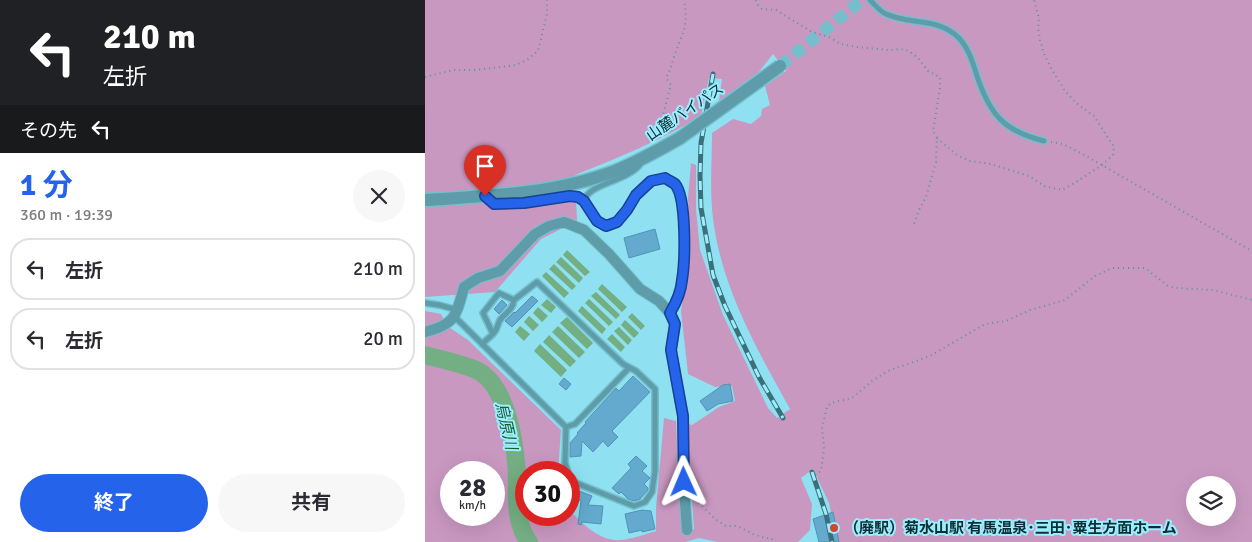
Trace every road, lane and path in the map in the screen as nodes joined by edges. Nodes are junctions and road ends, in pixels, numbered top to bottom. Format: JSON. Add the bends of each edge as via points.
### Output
{"nodes":[{"id":1,"x":547,"y":0,"type":"edge"},
{"id":2,"x":684,"y":0,"type":"edge"},
{"id":3,"x":756,"y":0,"type":"edge"},
{"id":4,"x":870,"y":0,"type":"edge"},
{"id":5,"x":1034,"y":0,"type":"edge"},
{"id":6,"x":780,"y":66,"type":"tunnel mouth"},
{"id":7,"x":425,"y":77,"type":"edge"},
{"id":8,"x":677,"y":136,"type":"junction"},
{"id":9,"x":937,"y":138,"type":"junction"},
{"id":10,"x":1044,"y":141,"type":"joint"},
{"id":11,"x":645,"y":157,"type":"junction"},
{"id":12,"x":1102,"y":165,"type":"junction"},
{"id":13,"x":485,"y":196,"type":"junction"},
{"id":14,"x":425,"y":200,"type":"edge"},
{"id":15,"x":584,"y":201,"type":"junction"},
{"id":16,"x":914,"y":224,"type":"dead end"},
{"id":17,"x":1252,"y":251,"type":"edge"},
{"id":18,"x":514,"y":300,"type":"junction"},
{"id":19,"x":1252,"y":300,"type":"edge"},
{"id":20,"x":425,"y":303,"type":"edge"},
{"id":21,"x":456,"y":313,"type":"junction"},
{"id":22,"x":670,"y":313,"type":"junction"},
{"id":23,"x":425,"y":332,"type":"edge"},
{"id":24,"x":493,"y":334,"type":"junction"},
{"id":25,"x":483,"y":344,"type":"junction"},
{"id":26,"x":629,"y":368,"type":"junction"},
{"id":27,"x":566,"y":428,"type":"junction"},
{"id":28,"x":565,"y":461,"type":"edge"},
{"id":29,"x":815,"y":475,"type":"dead end"},
{"id":30,"x":580,"y":485,"type":"edge"},
{"id":31,"x":684,"y":493,"type":"junction"},
{"id":32,"x":687,"y":530,"type":"dead end"},
{"id":33,"x":774,"y":542,"type":"edge"}],
"edges":[{"from":1,"to":7,"type":"path","via":[[547,14],[537,51],[527,60],[516,65]]},
{"from":2,"to":8,"type":"path","via":[[685,33],[666,78],[671,85],[663,115]]},
{"from":3,"to":9,"type":"path","via":[[762,9],[776,10],[812,32],[841,44],[909,51],[928,71],[940,77],[933,131]]},
{"from":4,"to":10,"type":"lane","via":[[883,12],[945,27],[960,39],[996,114],[1013,131]]},
{"from":5,"to":12,"type":"path","via":[[1040,40],[1052,70],[1075,102],[1094,116],[1115,147],[1113,155]]},
{"from":6,"to":8,"type":"street","name":"山麓バイパス","bridge":true},
{"from":8,"to":11,"type":"street","name":"山麓バイパス"},
{"from":9,"to":12,"type":"path","via":[[957,156],[991,164],[1062,190]]},
{"from":9,"to":16,"type":"path","via":[[933,175]]},
{"from":10,"to":12,"type":"path","via":[[1063,144]]},
{"from":11,"to":13,"type":"street","name":"山麓バイパス","via":[[614,171],[570,184]]},
{"from":11,"to":15,"type":"lane","via":[[635,171],[595,188]]},
{"from":12,"to":17,"type":"path"},
{"from":13,"to":14,"type":"street","name":"山麓バイパス"},
{"from":13,"to":15,"type":"lane","via":[[494,204],[570,196]]},
{"from":15,"to":22,"type":"lane","via":[[597,221],[606,226],[617,222],[636,195],[651,181],[665,178],[675,184],[680,195],[685,234],[682,282]]},
{"from":18,"to":24,"type":"lane"},
{"from":18,"to":24,"type":"lane","via":[[499,293],[483,313]]},
{"from":18,"to":26,"type":"lane","via":[[537,282]]},
{"from":19,"to":29,"type":"path","via":[[1213,290],[1168,286],[1145,268],[1112,268],[1095,276],[1065,300],[1006,321],[985,324],[930,356],[888,371],[852,398],[831,403],[822,427],[825,450],[821,471]]},
{"from":20,"to":21,"type":"lane"},
{"from":21,"to":22,"type":"street","via":[[464,287],[478,278],[500,271],[535,234],[564,222],[584,230],[640,289]]},
{"from":21,"to":23,"type":"street","via":[[443,328]]},
{"from":21,"to":25,"type":"lane"},
{"from":22,"to":31,"type":"street","via":[[675,324],[671,350],[683,416]]},
{"from":24,"to":25,"type":"lane"},
{"from":25,"to":27,"type":"lane"},
{"from":26,"to":27,"type":"lane","via":[[575,424]]},
{"from":26,"to":30,"type":"lane","via":[[655,390],[652,492],[645,502],[634,506]]},
{"from":27,"to":28,"type":"lane"},
{"from":31,"to":32,"type":"street"},
{"from":31,"to":33,"type":"path","via":[[698,500],[726,526],[737,526]]}]}
